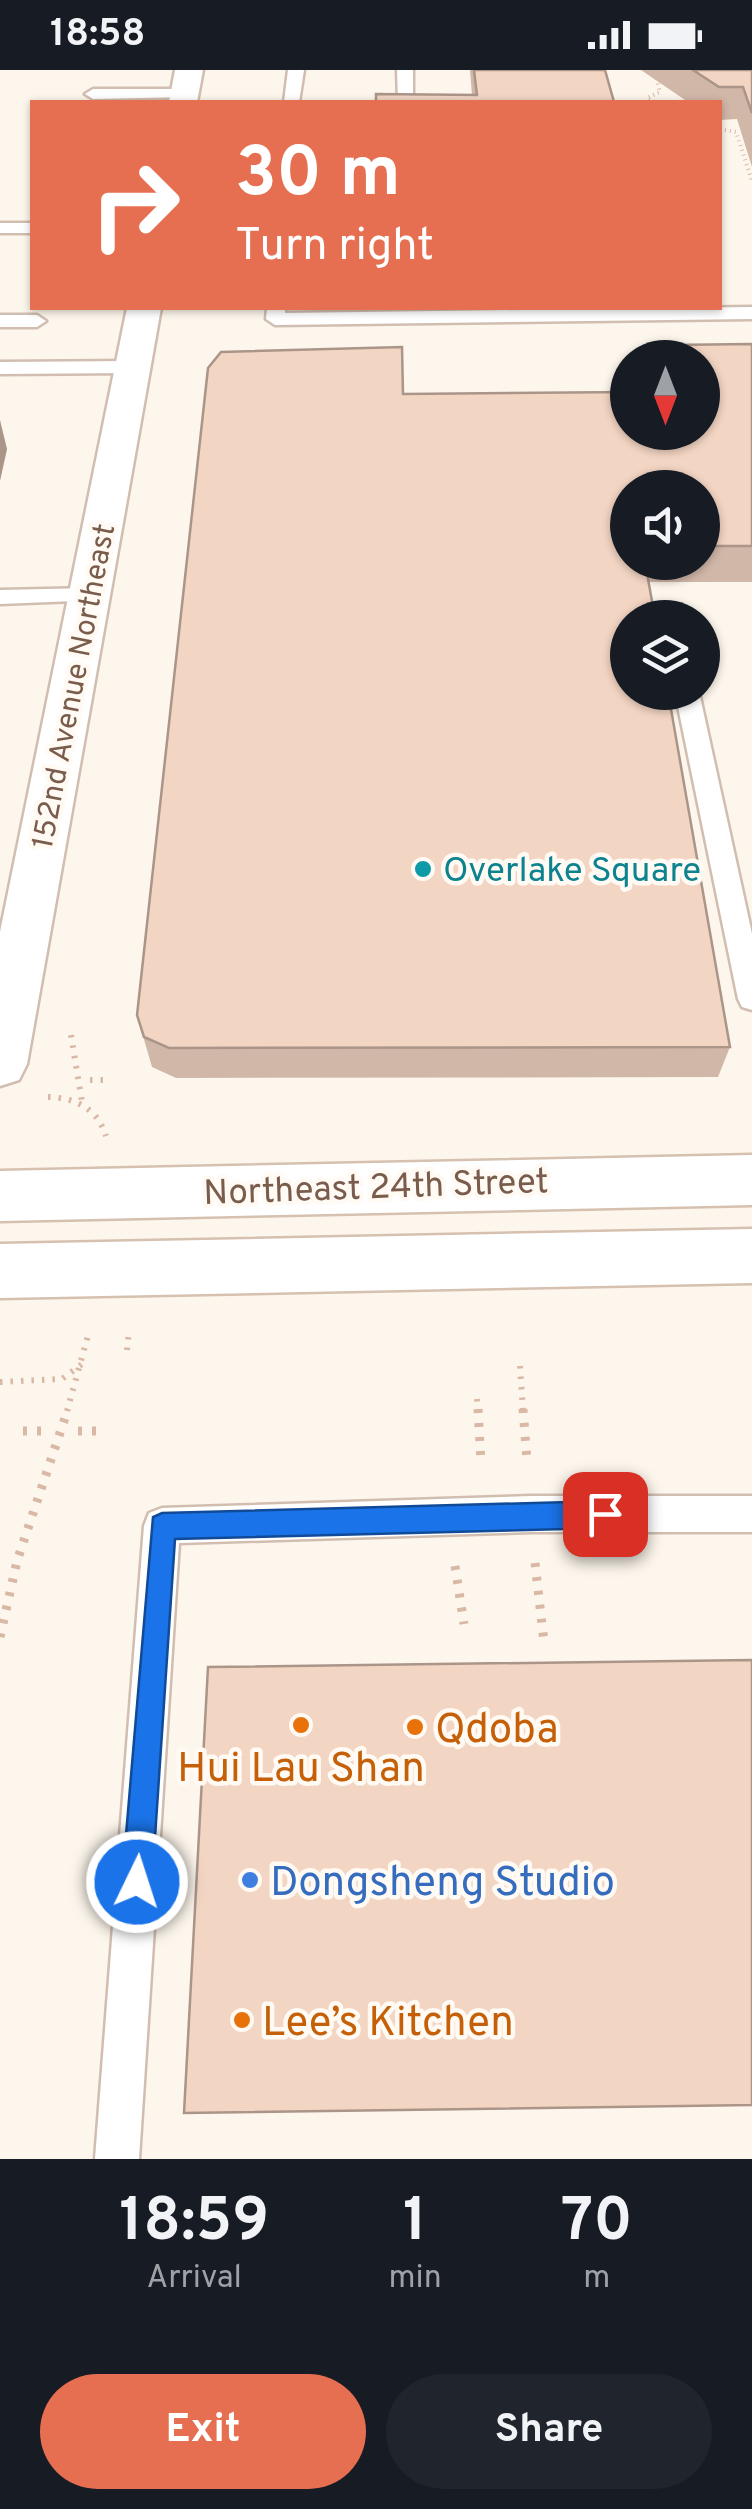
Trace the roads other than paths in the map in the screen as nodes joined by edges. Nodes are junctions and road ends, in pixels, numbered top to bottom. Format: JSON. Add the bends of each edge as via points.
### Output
{"nodes":[{"id":1,"x":296,"y":70,"type":"edge"},
{"id":2,"x":405,"y":70,"type":"edge"},
{"id":3,"x":185,"y":89,"type":"edge"},
{"id":4,"x":92,"y":94,"type":"dead end"},
{"id":5,"x":292,"y":100,"type":"edge"},
{"id":6,"x":406,"y":100,"type":"edge"},
{"id":7,"x":0,"y":228,"type":"edge"},
{"id":8,"x":30,"y":228,"type":"edge"},
{"id":9,"x":722,"y":306,"type":"edge"},
{"id":10,"x":144,"y":310,"type":"edge"},
{"id":11,"x":276,"y":310,"type":"edge"},
{"id":12,"x":587,"y":310,"type":"edge"},
{"id":13,"x":752,"y":313,"type":"edge"},
{"id":14,"x":37,"y":320,"type":"dead end"},
{"id":15,"x":0,"y":321,"type":"edge"},
{"id":16,"x":132,"y":367,"type":"junction"},
{"id":17,"x":0,"y":368,"type":"edge"},
{"id":18,"x":92,"y":596,"type":"junction"},
{"id":19,"x":0,"y":597,"type":"edge"},
{"id":20,"x":691,"y":710,"type":"edge"},
{"id":21,"x":744,"y":922,"type":"edge"},
{"id":22,"x":752,"y":999,"type":"edge"},
{"id":23,"x":0,"y":1064,"type":"edge"},
{"id":24,"x":752,"y":1180,"type":"edge"},
{"id":25,"x":0,"y":1196,"type":"edge"},
{"id":26,"x":752,"y":1256,"type":"edge"},
{"id":27,"x":0,"y":1271,"type":"edge"},
{"id":28,"x":752,"y":1514,"type":"edge"},
{"id":29,"x":117,"y":2159,"type":"edge"}],
"edges":[{"from":1,"to":5,"type":"lane"},
{"from":2,"to":6,"type":"lane"},
{"from":3,"to":4,"type":"lane"},
{"from":7,"to":8,"type":"lane"},
{"from":9,"to":13,"type":"lane"},
{"from":10,"to":16,"type":"street","name":"152nd Avenue Northeast"},
{"from":11,"to":12,"type":"lane","via":[[275,319]]},
{"from":14,"to":15,"type":"lane"},
{"from":16,"to":17,"type":"lane"},
{"from":16,"to":18,"type":"street","name":"152nd Avenue Northeast"},
{"from":18,"to":19,"type":"lane"},
{"from":18,"to":23,"type":"street","name":"152nd Avenue Northeast"},
{"from":20,"to":21,"type":"lane"},
{"from":21,"to":22,"type":"lane"},
{"from":24,"to":25,"type":"street","name":"Northeast 24th Street"},
{"from":26,"to":27,"type":"street"},
{"from":28,"to":29,"type":"lane","via":[[162,1526]]}]}
